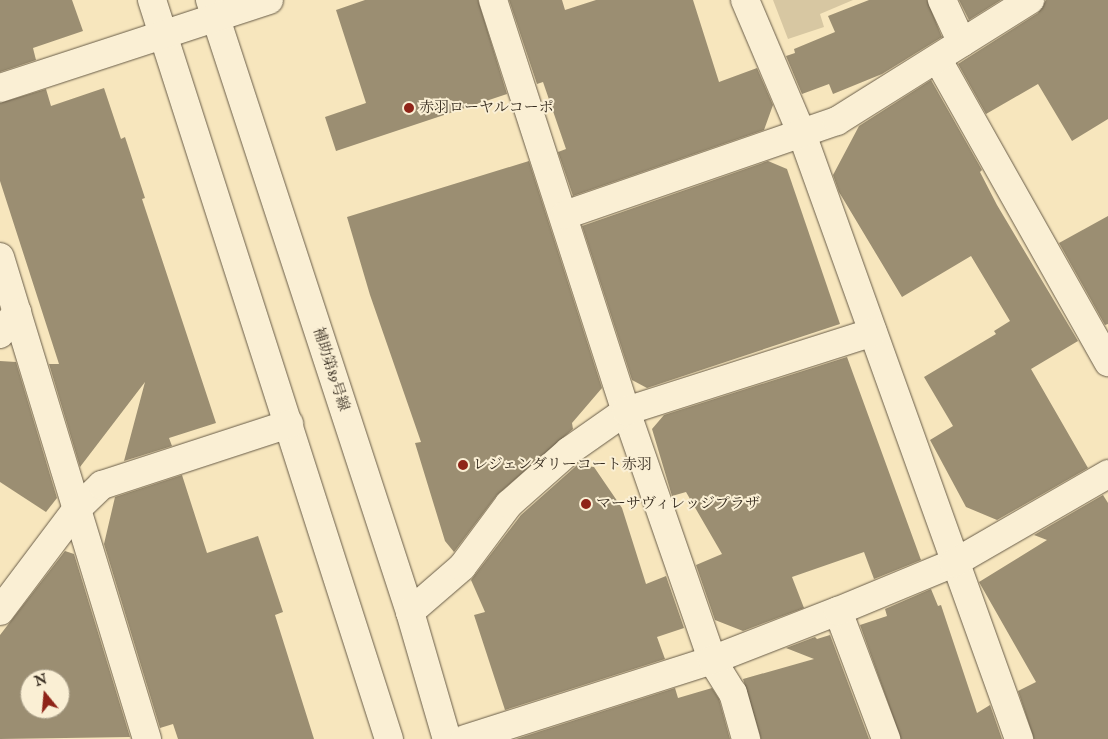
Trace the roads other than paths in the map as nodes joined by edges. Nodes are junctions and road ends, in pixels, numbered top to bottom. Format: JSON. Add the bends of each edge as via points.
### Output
{"nodes":[{"id":1,"x":152,"y":0,"type":"edge"},
{"id":2,"x":270,"y":0,"type":"edge"},
{"id":3,"x":493,"y":0,"type":"edge"},
{"id":4,"x":745,"y":0,"type":"edge"},
{"id":5,"x":942,"y":0,"type":"edge"},
{"id":6,"x":1030,"y":0,"type":"edge"},
{"id":7,"x":213,"y":9,"type":"edge"},
{"id":8,"x":164,"y":36,"type":"junction"},
{"id":9,"x":962,"y":44,"type":"junction"},
{"id":10,"x":938,"y":60,"type":"junction"},
{"id":11,"x":0,"y":88,"type":"edge"},
{"id":12,"x":802,"y":134,"type":"junction"},
{"id":13,"x":565,"y":215,"type":"junction"},
{"id":14,"x":0,"y":257,"type":"edge"},
{"id":15,"x":17,"y":312,"type":"junction"},
{"id":16,"x":873,"y":332,"type":"junction"},
{"id":17,"x":0,"y":334,"type":"edge"},
{"id":18,"x":1108,"y":362,"type":"edge"},
{"id":19,"x":626,"y":411,"type":"junction"},
{"id":20,"x":289,"y":424,"type":"junction"},
{"id":21,"x":1108,"y":474,"type":"edge"},
{"id":22,"x":77,"y":510,"type":"junction"},
{"id":23,"x":954,"y":563,"type":"junction"},
{"id":24,"x":0,"y":611,"type":"edge"},
{"id":25,"x":838,"y":611,"type":"junction"},
{"id":26,"x":410,"y":612,"type":"junction"},
{"id":27,"x":712,"y":660,"type":"junction"},
{"id":28,"x":381,"y":737,"type":"edge"},
{"id":29,"x":148,"y":739,"type":"edge"},
{"id":30,"x":447,"y":739,"type":"edge"},
{"id":31,"x":466,"y":739,"type":"edge"},
{"id":32,"x":746,"y":739,"type":"edge"},
{"id":33,"x":886,"y":739,"type":"edge"},
{"id":34,"x":1019,"y":739,"type":"edge"}],
"edges":[{"from":1,"to":8,"type":"street"},
{"from":2,"to":7,"type":"street"},
{"from":3,"to":13,"type":"street"},
{"from":4,"to":12,"type":"street"},
{"from":5,"to":9,"type":"street"},
{"from":6,"to":9,"type":"street"},
{"from":7,"to":8,"type":"street"},
{"from":7,"to":26,"type":"street","name":"補助第89号線"},
{"from":8,"to":11,"type":"street"},
{"from":8,"to":20,"type":"street"},
{"from":9,"to":10,"type":"street"},
{"from":10,"to":12,"type":"street","via":[[837,121]]},
{"from":10,"to":18,"type":"street"},
{"from":12,"to":13,"type":"street"},
{"from":12,"to":16,"type":"street"},
{"from":13,"to":19,"type":"street"},
{"from":14,"to":15,"type":"street"},
{"from":15,"to":17,"type":"street"},
{"from":15,"to":22,"type":"street"},
{"from":16,"to":19,"type":"street"},
{"from":16,"to":23,"type":"street"},
{"from":19,"to":26,"type":"street","via":[[569,450],[510,504],[462,567]]},
{"from":19,"to":27,"type":"street"},
{"from":20,"to":22,"type":"street","via":[[102,485]]},
{"from":20,"to":28,"type":"street"},
{"from":21,"to":23,"type":"street"},
{"from":22,"to":24,"type":"street"},
{"from":22,"to":29,"type":"street"},
{"from":23,"to":25,"type":"street"},
{"from":23,"to":34,"type":"street"},
{"from":25,"to":27,"type":"street"},
{"from":25,"to":33,"type":"street"},
{"from":26,"to":30,"type":"street","name":"補助第89号線"},
{"from":27,"to":31,"type":"street"},
{"from":27,"to":32,"type":"street","via":[[733,693]]}]}
